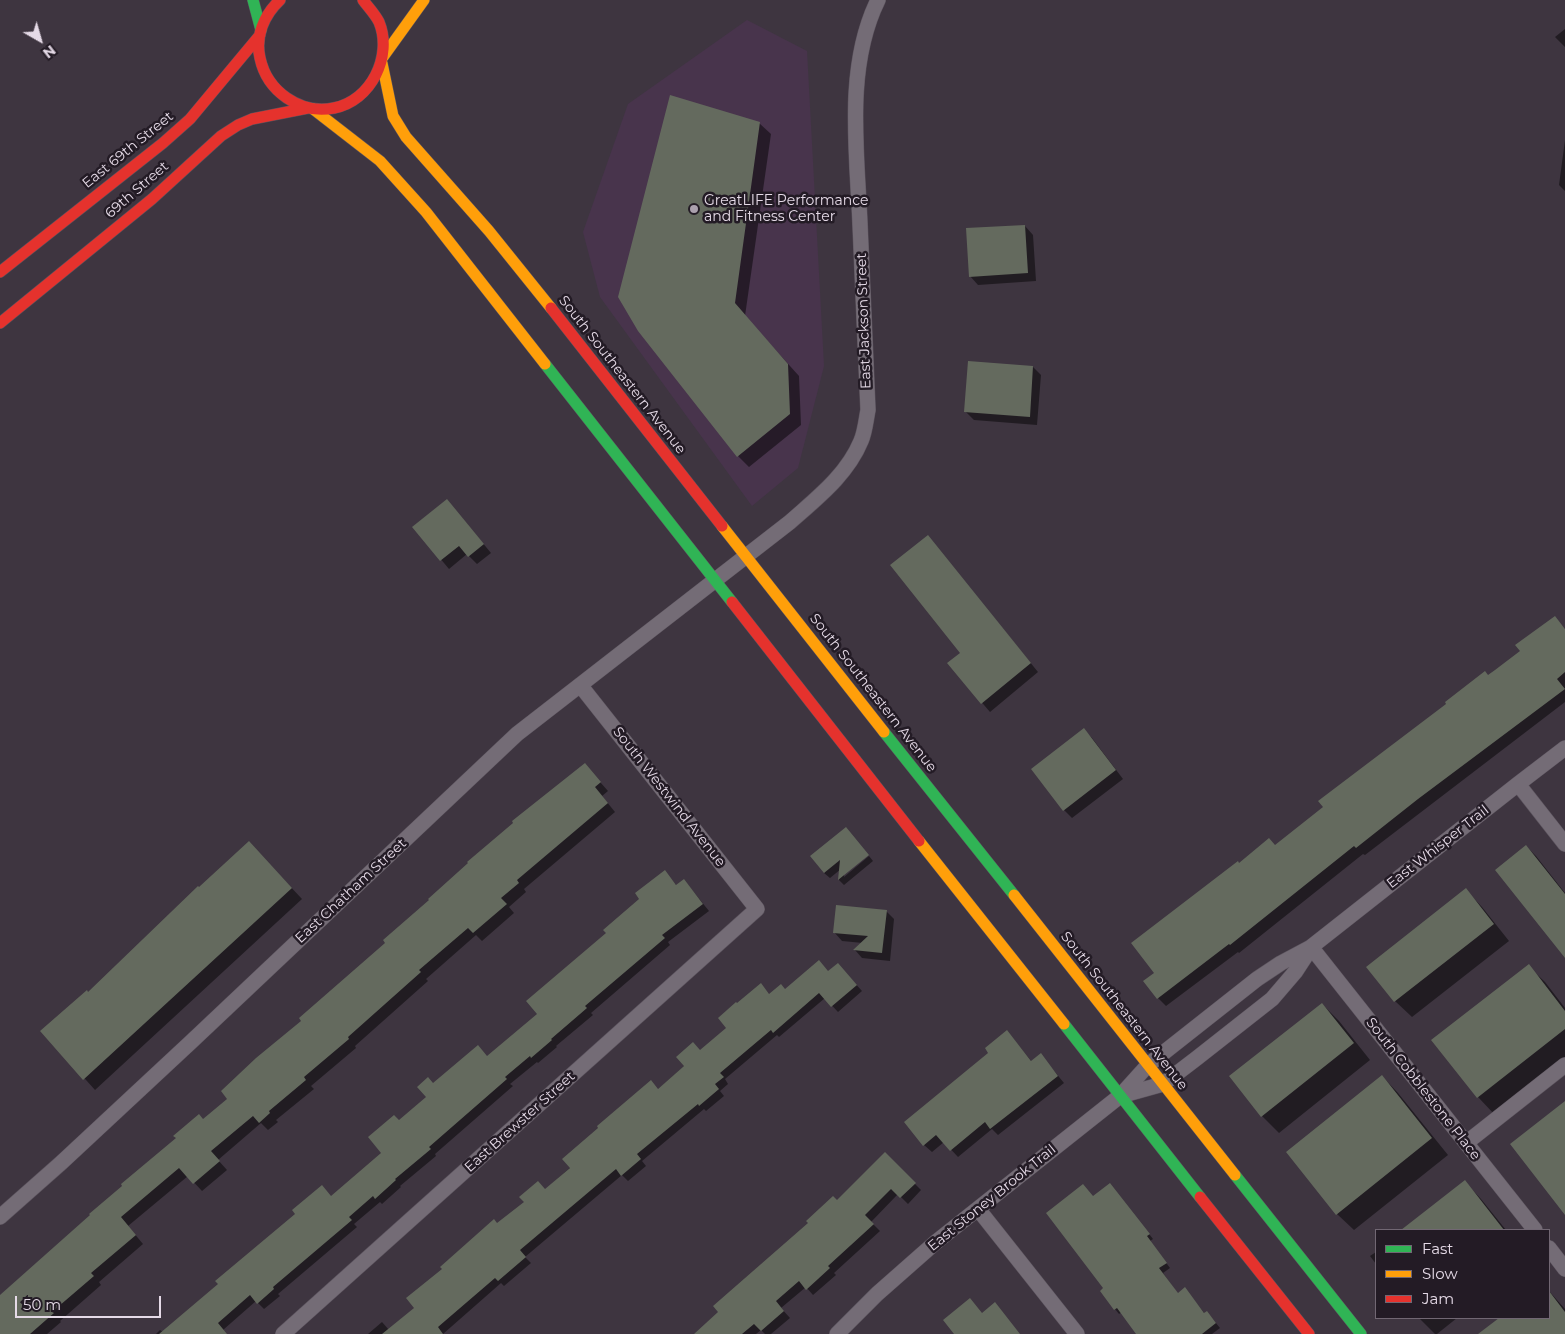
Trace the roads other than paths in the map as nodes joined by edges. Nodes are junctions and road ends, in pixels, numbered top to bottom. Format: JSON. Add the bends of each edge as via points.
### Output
{"nodes":[{"id":1,"x":253,"y":0,"type":"edge"},
{"id":2,"x":280,"y":0,"type":"edge"},
{"id":3,"x":363,"y":0,"type":"edge"},
{"id":4,"x":424,"y":0,"type":"edge"},
{"id":5,"x":878,"y":0,"type":"edge"},
{"id":6,"x":260,"y":32,"type":"junction"},
{"id":7,"x":382,"y":60,"type":"junction"},
{"id":8,"x":310,"y":108,"type":"junction"},
{"id":9,"x":18,"y":258,"type":"junction"},
{"id":10,"x":0,"y":272,"type":"edge"},
{"id":11,"x":0,"y":281,"type":"edge"},
{"id":12,"x":0,"y":323,"type":"edge"},
{"id":13,"x":746,"y":556,"type":"junction"},
{"id":14,"x":714,"y":580,"type":"junction"},
{"id":15,"x":580,"y":685,"type":"junction"},
{"id":16,"x":1565,"y":748,"type":"edge"},
{"id":17,"x":1518,"y":784,"type":"junction"},
{"id":18,"x":1565,"y":844,"type":"edge"},
{"id":19,"x":757,"y":909,"type":"joint"},
{"id":20,"x":1312,"y":947,"type":"junction"},
{"id":21,"x":1148,"y":1065,"type":"junction"},
{"id":22,"x":1565,"y":1065,"type":"edge"},
{"id":23,"x":1163,"y":1084,"type":"junction"},
{"id":24,"x":1120,"y":1096,"type":"junction"},
{"id":25,"x":1466,"y":1143,"type":"junction"},
{"id":26,"x":978,"y":1209,"type":"junction"},
{"id":27,"x":0,"y":1217,"type":"edge"},
{"id":28,"x":1534,"y":1229,"type":"edge"},
{"id":29,"x":1550,"y":1249,"type":"edge"},
{"id":30,"x":1565,"y":1269,"type":"edge"},
{"id":31,"x":283,"y":1334,"type":"edge"},
{"id":32,"x":837,"y":1334,"type":"edge"},
{"id":33,"x":1076,"y":1334,"type":"edge"},
{"id":34,"x":1309,"y":1334,"type":"edge"},
{"id":35,"x":1361,"y":1334,"type":"edge"}],
"edges":[{"from":1,"to":6,"type":"main road"},
{"from":2,"to":6,"type":"main road","name":"East 69th Street","via":[[267,16]]},
{"from":3,"to":7,"type":"main road","name":"South Southeastern Avenue","via":[[378,18],[383,33]]},
{"from":4,"to":7,"type":"main road"},
{"from":5,"to":13,"type":"street","name":"East Jackson Street","via":[[862,43],[857,78],[856,135],[868,410],[862,440],[831,486]]},
{"from":6,"to":8,"type":"main road","via":[[260,63],[273,87],[294,104]]},
{"from":6,"to":9,"type":"main road","name":"East 69th Street","via":[[190,119]]},
{"from":7,"to":8,"type":"main road","name":"69th Street","via":[[368,89],[356,99],[328,109]]},
{"from":7,"to":13,"type":"main road","name":"South Southeastern Avenue","via":[[394,116],[406,138],[489,231]]},
{"from":8,"to":12,"type":"main road","name":"69th Street","via":[[252,119],[221,136],[137,212]]},
{"from":8,"to":14,"type":"main road","via":[[380,161],[426,212]]},
{"from":9,"to":10,"type":"main road","name":"East 69th Street"},
{"from":9,"to":11,"type":"main road"},
{"from":13,"to":14,"type":"street","name":"East Jackson Street"},
{"from":13,"to":21,"type":"main road","name":"South Southeastern Avenue"},
{"from":14,"to":15,"type":"street","name":"East Chatham Street"},
{"from":14,"to":24,"type":"main road"},
{"from":15,"to":19,"type":"street","name":"South Westwind Avenue"},
{"from":15,"to":27,"type":"street","name":"East Chatham Street","via":[[488,761]]},
{"from":16,"to":17,"type":"street","name":"East Whisper Trail"},
{"from":17,"to":18,"type":"street"},
{"from":17,"to":20,"type":"street","name":"East Whisper Trail"},
{"from":19,"to":31,"type":"street","name":"East Brewster Street"},
{"from":20,"to":21,"type":"street","name":"East Whisper Trail","via":[[1257,979]]},
{"from":20,"to":23,"type":"street","name":"East Whisper Trail","via":[[1272,999]]},
{"from":20,"to":25,"type":"street","name":"South Cobblestone Place"},
{"from":21,"to":23,"type":"main road","name":"South Southeastern Avenue"},
{"from":21,"to":24,"type":"street","name":"East Stoney Brook Trail"},
{"from":22,"to":25,"type":"street"},
{"from":23,"to":24,"type":"street","name":"East Whisper Trail"},
{"from":23,"to":35,"type":"main road","name":"South Southeastern Avenue"},
{"from":24,"to":26,"type":"street","name":"East Stoney Brook Trail"},
{"from":24,"to":34,"type":"main road"},
{"from":25,"to":28,"type":"street","name":"South Cobblestone Place"},
{"from":26,"to":32,"type":"street","name":"East Stoney Brook Trail","via":[[877,1294]]},
{"from":26,"to":33,"type":"street"},
{"from":29,"to":30,"type":"street"}]}
